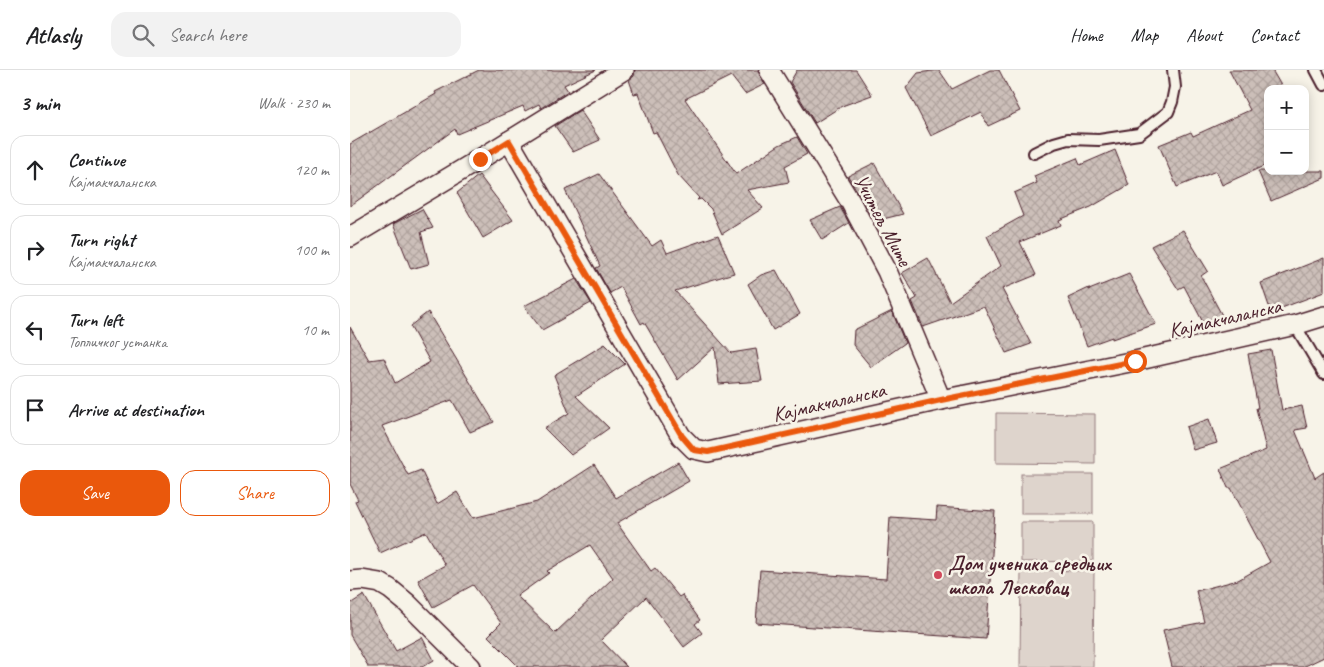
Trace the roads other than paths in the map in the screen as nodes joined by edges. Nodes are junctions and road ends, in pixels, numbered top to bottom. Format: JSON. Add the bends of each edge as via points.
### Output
{"nodes":[{"id":1,"x":624,"y":70,"type":"edge"},
{"id":2,"x":769,"y":70,"type":"edge"},
{"id":3,"x":1173,"y":70,"type":"edge"},
{"id":4,"x":1316,"y":70,"type":"edge"},
{"id":5,"x":1324,"y":85,"type":"edge"},
{"id":6,"x":509,"y":141,"type":"junction"},
{"id":7,"x":1034,"y":153,"type":"dead end"},
{"id":8,"x":350,"y":237,"type":"edge"},
{"id":9,"x":1324,"y":316,"type":"edge"},
{"id":10,"x":1295,"y":325,"type":"junction"},
{"id":11,"x":1324,"y":374,"type":"edge"},
{"id":12,"x":941,"y":400,"type":"junction"},
{"id":13,"x":350,"y":581,"type":"edge"},
{"id":14,"x":471,"y":667,"type":"edge"}],
"edges":[{"from":1,"to":6,"type":"street"},
{"from":2,"to":12,"type":"street","name":"Учитељ Мите","via":[[851,203],[882,262]]},
{"from":3,"to":7,"type":"lane","via":[[1175,87],[1168,112],[1139,134],[1100,140],[1068,139]]},
{"from":4,"to":5,"type":"lane"},
{"from":6,"to":8,"type":"street"},
{"from":6,"to":12,"type":"street","name":"Кајмакчаланска","via":[[682,436],[694,450],[708,452]]},
{"from":9,"to":10,"type":"street","name":"Кајмакчаланска"},
{"from":10,"to":11,"type":"lane"},
{"from":10,"to":12,"type":"street","name":"Кајмакчаланска"},
{"from":13,"to":14,"type":"street","via":[[380,583],[390,589]]}]}
